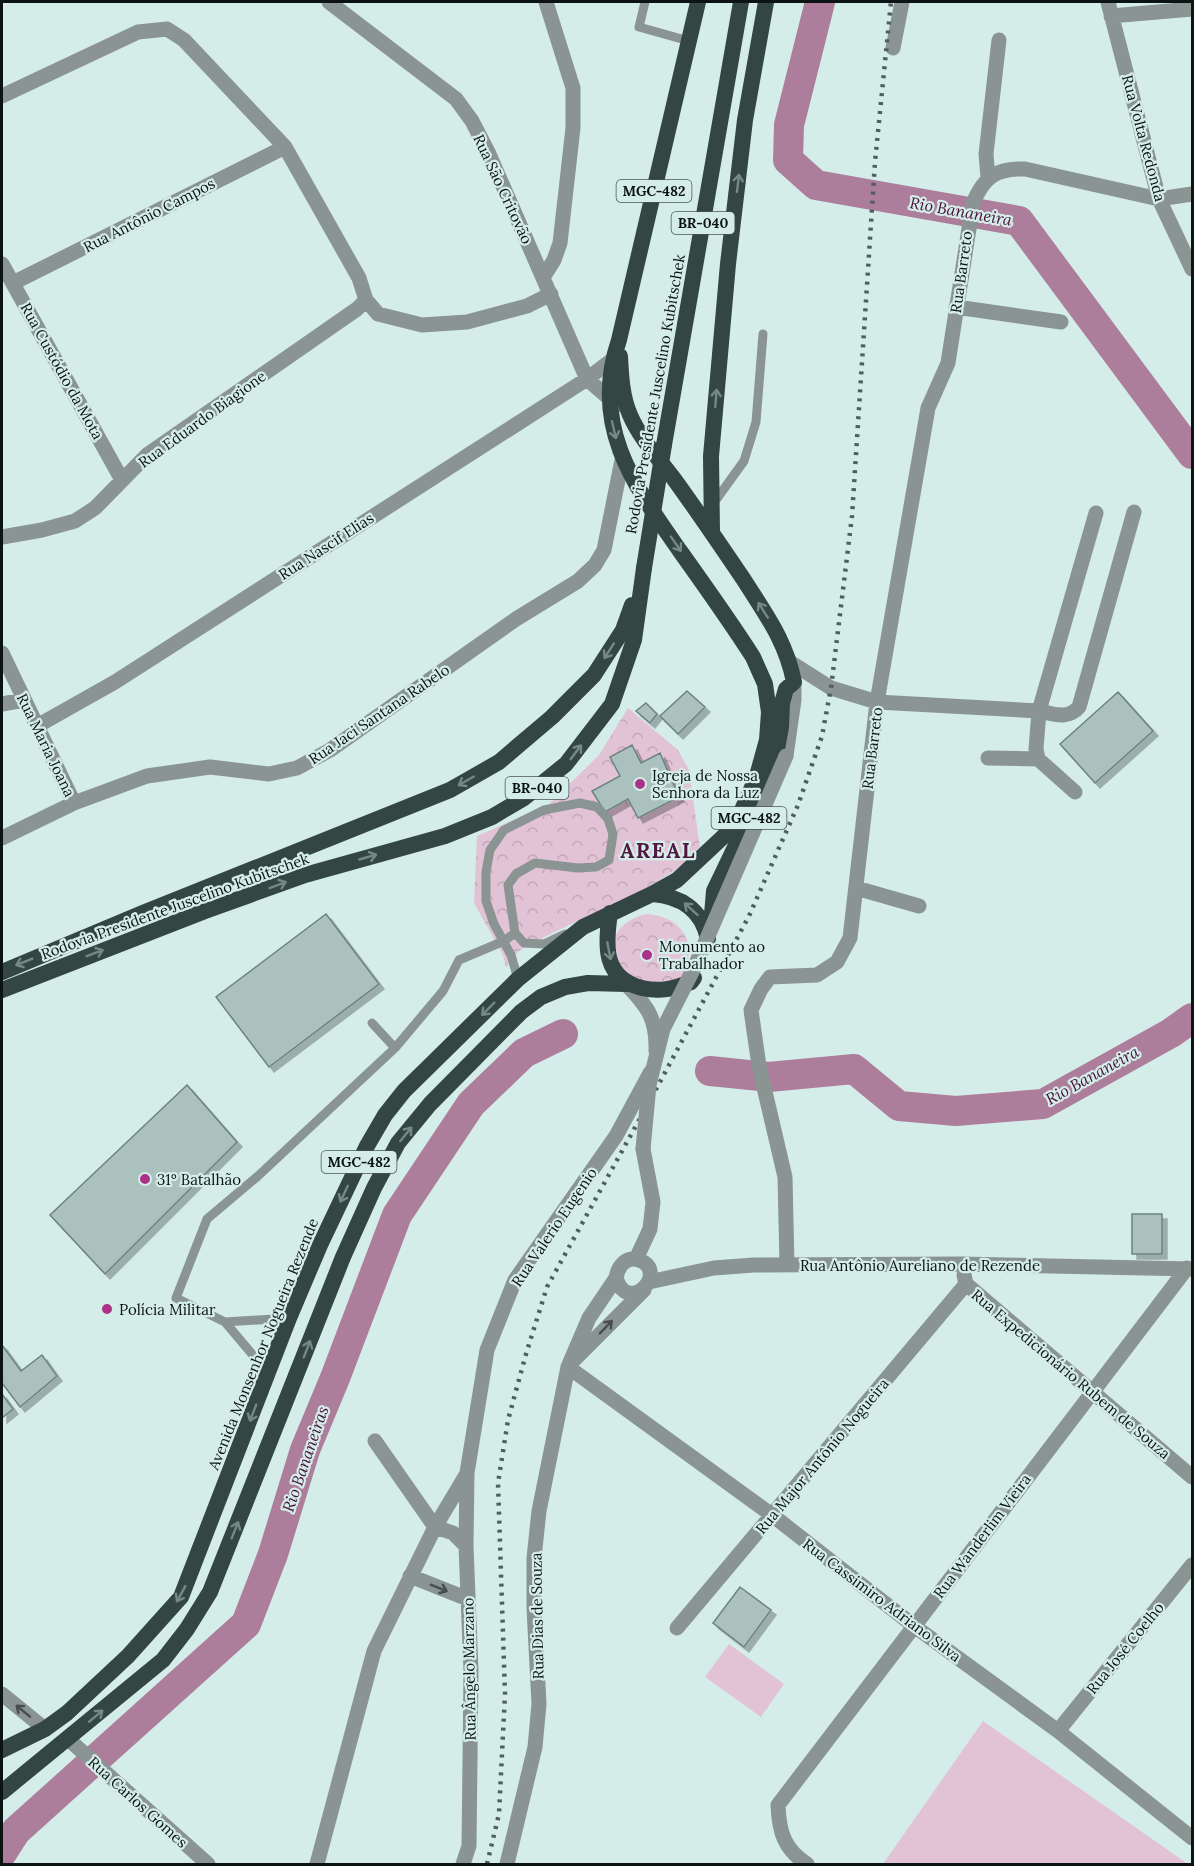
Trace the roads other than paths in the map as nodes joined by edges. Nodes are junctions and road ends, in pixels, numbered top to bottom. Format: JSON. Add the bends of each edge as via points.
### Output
{"nodes":[{"id":1,"x":329,"y":2,"type":"edge"},
{"id":2,"x":546,"y":2,"type":"edge"},
{"id":3,"x":645,"y":2,"type":"edge"},
{"id":4,"x":698,"y":2,"type":"edge"},
{"id":5,"x":741,"y":2,"type":"edge"},
{"id":6,"x":766,"y":2,"type":"edge"},
{"id":7,"x":902,"y":2,"type":"edge"},
{"id":8,"x":1110,"y":9,"type":"edge"},
{"id":9,"x":1192,"y":9,"type":"edge"},
{"id":10,"x":999,"y":40,"type":"dead end"},
{"id":11,"x":689,"y":41,"type":"junction"},
{"id":12,"x":893,"y":48,"type":"dead end"},
{"id":13,"x":2,"y":96,"type":"edge"},
{"id":14,"x":285,"y":147,"type":"junction"},
{"id":15,"x":988,"y":178,"type":"junction"},
{"id":16,"x":1192,"y":194,"type":"edge"},
{"id":17,"x":1158,"y":199,"type":"junction"},
{"id":18,"x":2,"y":264,"type":"edge"},
{"id":19,"x":1192,"y":269,"type":"edge"},
{"id":20,"x":544,"y":276,"type":"junction"},
{"id":21,"x":13,"y":283,"type":"junction"},
{"id":22,"x":551,"y":294,"type":"junction"},
{"id":23,"x":366,"y":300,"type":"junction"},
{"id":24,"x":956,"y":307,"type":"junction"},
{"id":25,"x":1061,"y":322,"type":"dead end"},
{"id":26,"x":763,"y":334,"type":"dead end"},
{"id":27,"x":619,"y":340,"type":"junction"},
{"id":28,"x":612,"y":360,"type":"junction"},
{"id":29,"x":587,"y":379,"type":"junction"},
{"id":30,"x":609,"y":400,"type":"junction"},
{"id":31,"x":629,"y":414,"type":"junction"},
{"id":32,"x":622,"y":460,"type":"junction"},
{"id":33,"x":122,"y":480,"type":"junction"},
{"id":34,"x":675,"y":481,"type":"junction"},
{"id":35,"x":646,"y":502,"type":"junction"},
{"id":36,"x":712,"y":506,"type":"junction"},
{"id":37,"x":1134,"y":512,"type":"dead end"},
{"id":38,"x":1096,"y":513,"type":"dead end"},
{"id":39,"x":712,"y":532,"type":"junction"},
{"id":40,"x":2,"y":537,"type":"edge"},
{"id":41,"x":643,"y":573,"type":"junction"},
{"id":42,"x":2,"y":653,"type":"edge"},
{"id":43,"x":790,"y":662,"type":"junction"},
{"id":44,"x":765,"y":684,"type":"junction"},
{"id":45,"x":790,"y":686,"type":"junction"},
{"id":46,"x":24,"y":700,"type":"junction"},
{"id":47,"x":878,"y":702,"type":"junction"},
{"id":48,"x":2,"y":704,"type":"edge"},
{"id":49,"x":1039,"y":711,"type":"junction"},
{"id":50,"x":37,"y":726,"type":"junction"},
{"id":51,"x":988,"y":758,"type":"dead end"},
{"id":52,"x":1038,"y":759,"type":"junction"},
{"id":53,"x":1075,"y":792,"type":"dead end"},
{"id":54,"x":74,"y":803,"type":"junction"},
{"id":55,"x":2,"y":838,"type":"edge"},
{"id":56,"x":856,"y":888,"type":"junction"},
{"id":57,"x":652,"y":894,"type":"junction"},
{"id":58,"x":919,"y":906,"type":"dead end"},
{"id":59,"x":610,"y":913,"type":"junction"},
{"id":60,"x":583,"y":927,"type":"junction"},
{"id":61,"x":515,"y":933,"type":"junction"},
{"id":62,"x":504,"y":941,"type":"junction"},
{"id":63,"x":710,"y":946,"type":"junction"},
{"id":64,"x":2,"y":972,"type":"edge"},
{"id":65,"x":518,"y":979,"type":"junction"},
{"id":66,"x":691,"y":982,"type":"junction"},
{"id":67,"x":626,"y":984,"type":"junction"},
{"id":68,"x":2,"y":990,"type":"edge"},
{"id":69,"x":372,"y":1023,"type":"dead end"},
{"id":70,"x":395,"y":1048,"type":"junction"},
{"id":71,"x":655,"y":1063,"type":"junction"},
{"id":72,"x":320,"y":1245,"type":"junction"},
{"id":73,"x":342,"y":1257,"type":"junction"},
{"id":74,"x":636,"y":1259,"type":"junction"},
{"id":75,"x":787,"y":1264,"type":"junction"},
{"id":76,"x":961,"y":1264,"type":"junction"},
{"id":77,"x":1190,"y":1268,"type":"edge"},
{"id":78,"x":616,"y":1278,"type":"junction"},
{"id":79,"x":966,"y":1284,"type":"junction"},
{"id":80,"x":647,"y":1285,"type":"junction"},
{"id":81,"x":289,"y":1318,"type":"junction"},
{"id":82,"x":225,"y":1322,"type":"junction"},
{"id":83,"x":568,"y":1367,"type":"junction"},
{"id":84,"x":268,"y":1373,"type":"junction"},
{"id":85,"x":1091,"y":1391,"type":"junction"},
{"id":86,"x":375,"y":1441,"type":"dead end"},
{"id":87,"x":467,"y":1473,"type":"junction"},
{"id":88,"x":229,"y":1476,"type":"junction"},
{"id":89,"x":1192,"y":1477,"type":"edge"},
{"id":90,"x":253,"y":1486,"type":"junction"},
{"id":91,"x":772,"y":1515,"type":"junction"},
{"id":92,"x":435,"y":1527,"type":"junction"},
{"id":93,"x":466,"y":1546,"type":"junction"},
{"id":94,"x":1192,"y":1565,"type":"edge"},
{"id":95,"x":410,"y":1576,"type":"junction"},
{"id":96,"x":468,"y":1599,"type":"junction"},
{"id":97,"x":914,"y":1626,"type":"junction"},
{"id":98,"x":677,"y":1628,"type":"dead end"},
{"id":99,"x":2,"y":1694,"type":"edge"},
{"id":100,"x":45,"y":1729,"type":"junction"},
{"id":101,"x":1058,"y":1731,"type":"junction"},
{"id":102,"x":73,"y":1743,"type":"junction"},
{"id":103,"x":2,"y":1750,"type":"edge"},
{"id":104,"x":2,"y":1791,"type":"edge"},
{"id":105,"x":1192,"y":1838,"type":"edge"},
{"id":106,"x":208,"y":1864,"type":"edge"},
{"id":107,"x":317,"y":1864,"type":"edge"},
{"id":108,"x":463,"y":1864,"type":"edge"},
{"id":109,"x":507,"y":1864,"type":"edge"},
{"id":110,"x":807,"y":1864,"type":"edge"}],
"edges":[{"from":1,"to":20,"type":"street","name":"Rua São Critovão","via":[[456,99],[489,154]]},
{"from":2,"to":20,"type":"street","via":[[573,88],[573,128],[560,243]]},
{"from":3,"to":11,"type":"lane","via":[[639,27]]},
{"from":4,"to":11,"type":"highway"},
{"from":5,"to":41,"type":"highway","name":"Rodovia Presidente Juscelino Kubitschek","number":"BR-040","bridge":true},
{"from":36,"to":6,"type":"highway","one_way":true,"via":[[711,456],[728,264]]},
{"from":7,"to":12,"type":"street"},
{"from":8,"to":9,"type":"street"},
{"from":8,"to":17,"type":"street","name":"Rua Volta Redonda"},
{"from":10,"to":15,"type":"street","via":[[986,154]]},
{"from":11,"to":27,"type":"highway","number":"MGC-482"},
{"from":13,"to":14,"type":"street","via":[[138,32],[166,29],[184,40]]},
{"from":14,"to":21,"type":"street","name":"Rua Antônio Campos"},
{"from":14,"to":23,"type":"street","via":[[359,278]]},
{"from":15,"to":17,"type":"street","via":[[1010,168],[1025,169]]},
{"from":15,"to":24,"type":"street","name":"Rua Barreto","via":[[978,190],[968,223]]},
{"from":16,"to":17,"type":"street"},
{"from":17,"to":19,"type":"street","name":"Rua Volta Redonda"},
{"from":18,"to":21,"type":"street","name":"Rua Custódio da Mota"},
{"from":20,"to":22,"type":"street","name":"Rua São Critovão"},
{"from":21,"to":33,"type":"street","name":"Rua Custódio da Mota"},
{"from":22,"to":23,"type":"street","via":[[527,306],[467,322],[422,325],[378,315]]},
{"from":22,"to":29,"type":"street","name":"Rua São Critovão"},
{"from":23,"to":33,"type":"street","name":"Rua Eduardo Biagione","via":[[147,455]]},
{"from":24,"to":25,"type":"street"},
{"from":24,"to":47,"type":"street","name":"Rua Barreto","via":[[948,363],[928,408]]},
{"from":26,"to":36,"type":"lane","via":[[756,422],[744,461]]},
{"from":27,"to":28,"type":"highway","number":"MGC-482"},
{"from":27,"to":31,"type":"highway","number":"MGC-482","via":[[622,385]]},
{"from":28,"to":29,"type":"street","name":"Rua Nascif Elias"},
{"from":28,"to":30,"type":"highway","number":"MGC-482"},
{"from":29,"to":30,"type":"street","name":"Rua São Critovão"},
{"from":29,"to":50,"type":"street","name":"Rua Nascif Elias","via":[[125,675]]},
{"from":30,"to":31,"type":"street","name":"Rua São Critovão"},
{"from":30,"to":32,"type":"highway","number":"MGC-482","one_way":true},
{"from":31,"to":34,"type":"highway","number":"MGC-482"},
{"from":32,"to":35,"type":"highway","number":"MGC-482"},
{"from":32,"to":54,"type":"street","name":"Rua Jaci Santana Rabelo","via":[[604,550],[595,565],[578,581],[516,619],[330,750],[297,768],[268,774],[210,767],[147,776]]},
{"from":33,"to":40,"type":"street","name":"Rua Eduardo Biagione","via":[[95,508],[75,521]]},
{"from":34,"to":35,"type":"highway","via":[[667,479],[651,486]]},
{"from":34,"to":39,"type":"highway","number":"MGC-482"},
{"from":35,"to":44,"type":"highway","number":"MGC-482","one_way":true,"via":[[741,638]]},
{"from":36,"to":39,"type":"highway"},
{"from":37,"to":49,"type":"street","via":[[1079,707],[1064,716]]},
{"from":38,"to":49,"type":"street"},
{"from":43,"to":39,"type":"highway","number":"MGC-482","one_way":true,"via":[[782,642]]},
{"from":41,"to":64,"type":"highway","name":"Rodovia Presidente Juscelino Kubitschek","number":"BR-040","one_way":true,"via":[[622,630],[594,675],[499,762],[450,790]]},
{"from":68,"to":41,"type":"highway","name":"Rodovia Presidente Juscelino Kubitschek","number":"BR-040","one_way":true,"via":[[305,875],[445,836],[492,817],[524,798],[566,764],[612,704],[634,640]]},
{"from":42,"to":46,"type":"street","name":"Rua Maria Joana"},
{"from":43,"to":45,"type":"highway","number":"MGC-482"},
{"from":43,"to":47,"type":"street","via":[[831,687]]},
{"from":44,"to":45,"type":"street"},
{"from":44,"to":57,"type":"highway","name":"Avenida Monsenhor Nogueira Rezende","number":"MGC-482","via":[[767,740],[742,810],[724,836],[678,880]]},
{"from":45,"to":63,"type":"highway","number":"MGC-482","via":[[774,766],[714,891]]},
{"from":45,"to":74,"type":"street","bridge":true,"via":[[786,756],[695,966],[663,1029],[649,1085],[644,1149],[653,1202],[650,1229]]},
{"from":46,"to":48,"type":"street"},
{"from":46,"to":50,"type":"street","name":"Rua Maria Joana"},
{"from":47,"to":49,"type":"street"},
{"from":47,"to":56,"type":"street","name":"Rua Barreto"},
{"from":49,"to":52,"type":"street"},
{"from":50,"to":54,"type":"street","name":"Rua Maria Joana"},
{"from":51,"to":52,"type":"street"},
{"from":52,"to":53,"type":"street"},
{"from":54,"to":55,"type":"street","name":"Rua Jaci Santana Rabelo"},
{"from":56,"to":58,"type":"street"},
{"from":56,"to":75,"type":"street","name":"Rua Barreto","via":[[850,938],[837,962],[817,975],[770,977],[751,1010],[759,1066],[785,1177]]},
{"from":57,"to":59,"type":"highway","name":"Avenida Monsenhor Nogueira Rezende","number":"MGC-482"},
{"from":63,"to":57,"type":"highway","one_way":true,"via":[[698,914],[685,902]]},
{"from":59,"to":60,"type":"highway","name":"Avenida Monsenhor Nogueira Rezende","number":"MGC-482"},
{"from":59,"to":67,"type":"highway","one_way":true,"via":[[608,954],[615,972]]},
{"from":60,"to":61,"type":"lane","via":[[544,944],[524,943]]},
{"from":60,"to":65,"type":"highway","name":"Avenida Monsenhor Nogueira Rezende","number":"MGC-482"},
{"from":61,"to":62,"type":"lane"},
{"from":61,"to":62,"type":"lane","via":[[508,885],[516,874],[535,863],[578,868],[596,867],[609,860],[613,834],[608,819],[597,807],[580,803],[544,810],[504,830],[490,850],[486,901]]},
{"from":62,"to":65,"type":"lane"},
{"from":62,"to":70,"type":"lane","via":[[459,960],[443,991]]},
{"from":63,"to":66,"type":"highway","number":"MGC-482"},
{"from":65,"to":72,"type":"highway","name":"Avenida Monsenhor Nogueira Rezende","number":"MGC-482","one_way":true,"via":[[404,1091],[385,1115]]},
{"from":66,"to":67,"type":"highway","number":"MGC-482","via":[[663,991]]},
{"from":66,"to":71,"type":"street","name":"Rua Valerio Eugenio"},
{"from":67,"to":71,"type":"street","name":"Rua Valerio Eugenio","via":[[647,1006],[653,1020]]},
{"from":73,"to":67,"type":"highway","number":"MGC-482","one_way":true,"via":[[398,1143],[430,1104],[521,1012],[541,997],[565,987]]},
{"from":69,"to":70,"type":"lane"},
{"from":70,"to":82,"type":"lane","via":[[207,1219],[176,1298]]},
{"from":71,"to":87,"type":"street","name":"Rua Valerio Eugenio","via":[[616,1136],[515,1280],[487,1350]]},
{"from":72,"to":73,"type":"highway"},
{"from":72,"to":81,"type":"highway","name":"Avenida Monsenhor Nogueira Rezende","number":"MGC-482"},
{"from":90,"to":73,"type":"highway","number":"MGC-482","one_way":true},
{"from":74,"to":78,"type":"street","via":[[622,1264]]},
{"from":74,"to":80,"type":"street","via":[[648,1267]]},
{"from":75,"to":76,"type":"street","name":"Rua Antônio Aureliano de Rezende"},
{"from":75,"to":80,"type":"street","name":"Rua Antônio Aureliano de Rezende","via":[[714,1268]]},
{"from":76,"to":77,"type":"street","name":"Rua Antônio Aureliano de Rezende"},
{"from":76,"to":79,"type":"street","name":"Rua Expedicionário Rubem de Souza"},
{"from":77,"to":85,"type":"street","name":"Rua Wanderlim Vieira"},
{"from":78,"to":80,"type":"street","via":[[631,1293]]},
{"from":78,"to":83,"type":"street","name":"Rua Dias de Souza","via":[[589,1318]]},
{"from":79,"to":85,"type":"street","name":"Rua Expedicionário Rubem de Souza"},
{"from":79,"to":91,"type":"street","name":"Rua Major Antônio Nogueira"},
{"from":83,"to":80,"type":"street","one_way":true},
{"from":81,"to":82,"type":"lane"},
{"from":81,"to":84,"type":"highway","name":"Avenida Monsenhor Nogueira Rezende","number":"MGC-482"},
{"from":82,"to":84,"type":"lane"},
{"from":83,"to":91,"type":"street","name":"Rua Cassimiro Adriano Silva"},
{"from":83,"to":109,"type":"street","name":"Rua Dias de Souza","via":[[537,1523],[534,1608],[539,1704],[535,1747]]},
{"from":84,"to":88,"type":"highway","name":"Avenida Monsenhor Nogueira Rezende","number":"MGC-482","one_way":true},
{"from":85,"to":89,"type":"street","name":"Rua Expedicionário Rubem de Souza"},
{"from":85,"to":97,"type":"street","name":"Rua Wanderlim Vieira"},
{"from":86,"to":92,"type":"street"},
{"from":87,"to":92,"type":"street"},
{"from":87,"to":93,"type":"street","name":"Rua Ângelo Marzano"},
{"from":88,"to":90,"type":"highway"},
{"from":88,"to":100,"type":"highway","name":"Avenida Monsenhor Nogueira Rezende","number":"MGC-482","one_way":true,"via":[[181,1597],[128,1656]]},
{"from":102,"to":90,"type":"highway","number":"MGC-482","one_way":true,"via":[[163,1660],[188,1629],[210,1592]]},
{"from":91,"to":97,"type":"street","name":"Rua Cassimiro Adriano Silva"},
{"from":91,"to":98,"type":"street","name":"Rua Major Antônio Nogueira"},
{"from":92,"to":93,"type":"street","via":[[453,1533]]},
{"from":92,"to":95,"type":"street"},
{"from":93,"to":96,"type":"street","name":"Rua Ângelo Marzano"},
{"from":94,"to":101,"type":"street","name":"Rua José Coelho"},
{"from":95,"to":96,"type":"street","one_way":true},
{"from":95,"to":107,"type":"street","via":[[374,1652]]},
{"from":96,"to":108,"type":"street","name":"Rua Ângelo Marzano","via":[[469,1846]]},
{"from":97,"to":101,"type":"street","name":"Rua Cassimiro Adriano Silva"},
{"from":97,"to":110,"type":"street","name":"Rua Wanderlim Vieira","via":[[778,1805],[779,1828],[793,1855]]},
{"from":100,"to":99,"type":"street","one_way":true},
{"from":100,"to":103,"type":"highway","name":"Avenida Monsenhor Nogueira Rezende","number":"MGC-482"},
{"from":100,"to":104,"type":"highway","via":[[41,1749]]},
{"from":101,"to":105,"type":"street","name":"Rua Cassimiro Adriano Silva"},
{"from":102,"to":104,"type":"highway","number":"MGC-482"},
{"from":102,"to":106,"type":"street","name":"Rua Carlos Gomes"}]}
